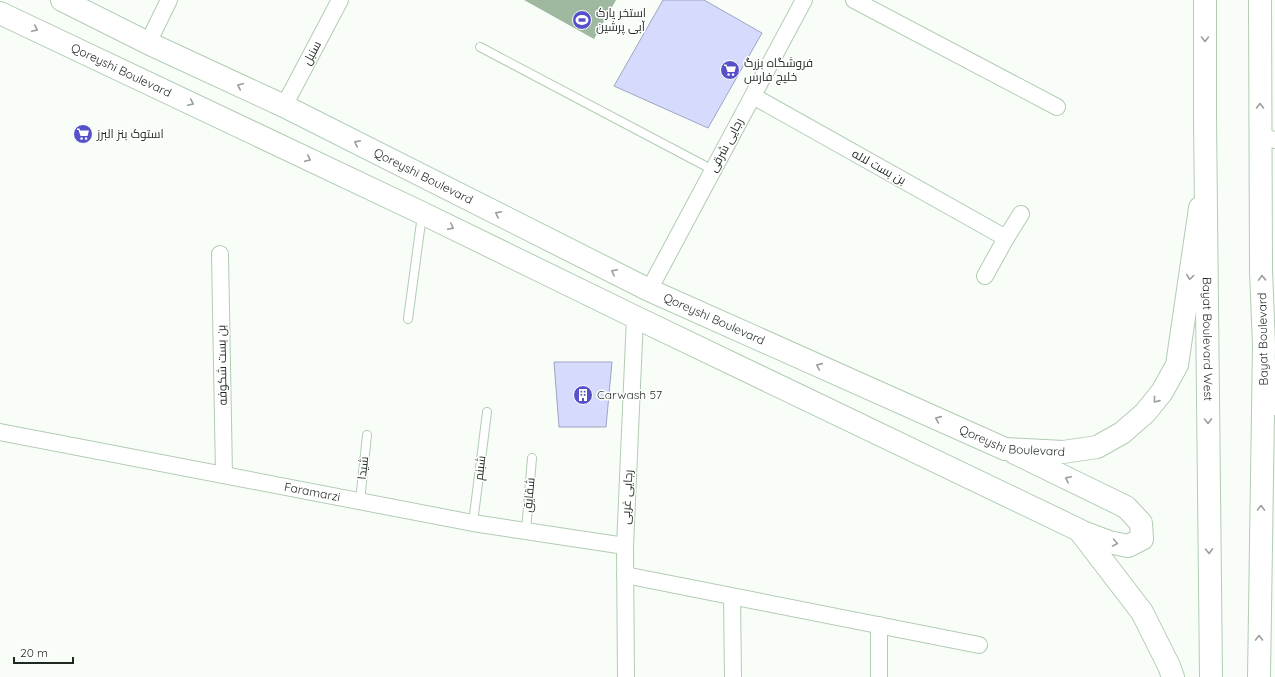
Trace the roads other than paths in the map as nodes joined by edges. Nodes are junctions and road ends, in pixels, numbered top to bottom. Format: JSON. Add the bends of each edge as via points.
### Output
{"nodes":[{"id":1,"x":62,"y":0,"type":"edge"},
{"id":2,"x":169,"y":0,"type":"edge"},
{"id":3,"x":340,"y":0,"type":"edge"},
{"id":4,"x":804,"y":0,"type":"edge"},
{"id":5,"x":854,"y":0,"type":"edge"},
{"id":6,"x":1205,"y":0,"type":"edge"},
{"id":7,"x":1260,"y":0,"type":"edge"},
{"id":8,"x":0,"y":13,"type":"edge"},
{"id":9,"x":148,"y":43,"type":"junction"},
{"id":10,"x":480,"y":47,"type":"dead end"},
{"id":11,"x":753,"y":96,"type":"junction"},
{"id":12,"x":284,"y":106,"type":"junction"},
{"id":13,"x":1056,"y":107,"type":"dead end"},
{"id":14,"x":1268,"y":138,"type":"edge"},
{"id":15,"x":1205,"y":169,"type":"junction"},
{"id":16,"x":713,"y":170,"type":"junction"},
{"id":17,"x":422,"y":213,"type":"junction"},
{"id":18,"x":1021,"y":214,"type":"dead end"},
{"id":19,"x":1006,"y":238,"type":"junction"},
{"id":20,"x":220,"y":254,"type":"dead end"},
{"id":21,"x":985,"y":276,"type":"dead end"},
{"id":22,"x":649,"y":290,"type":"junction"},
{"id":23,"x":635,"y":317,"type":"junction"},
{"id":24,"x":408,"y":319,"type":"dead end"},
{"id":25,"x":1264,"y":345,"type":"junction"},
{"id":26,"x":1275,"y":404,"type":"edge"},
{"id":27,"x":486,"y":412,"type":"dead end"},
{"id":28,"x":0,"y":432,"type":"edge"},
{"id":29,"x":367,"y":435,"type":"dead end"},
{"id":30,"x":1005,"y":448,"type":"junction"},
{"id":31,"x":532,"y":458,"type":"dead end"},
{"id":32,"x":224,"y":475,"type":"junction"},
{"id":33,"x":360,"y":501,"type":"junction"},
{"id":34,"x":473,"y":523,"type":"junction"},
{"id":35,"x":1079,"y":530,"type":"junction"},
{"id":36,"x":526,"y":531,"type":"junction"},
{"id":37,"x":625,"y":546,"type":"junction"},
{"id":38,"x":625,"y":576,"type":"junction"},
{"id":39,"x":732,"y":597,"type":"junction"},
{"id":40,"x":879,"y":625,"type":"junction"},
{"id":41,"x":979,"y":645,"type":"dead end"},
{"id":42,"x":626,"y":677,"type":"edge"},
{"id":43,"x":733,"y":677,"type":"edge"},
{"id":44,"x":879,"y":677,"type":"edge"},
{"id":45,"x":1173,"y":677,"type":"edge"},
{"id":46,"x":1210,"y":677,"type":"edge"},
{"id":47,"x":1259,"y":677,"type":"edge"}],
"edges":[{"from":1,"to":9,"type":"main road","name":"Qoreyshi Boulevard"},
{"from":2,"to":9,"type":"street"},
{"from":3,"to":12,"type":"street","name":"سنبل"},
{"from":4,"to":11,"type":"street","name":"رجایی شرقی"},
{"from":5,"to":13,"type":"street"},
{"from":6,"to":15,"type":"main road","name":"Bayat Boulevard West","one_way":true},
{"from":14,"to":7,"type":"main road","name":"Bayat Boulevard","one_way":true},
{"from":8,"to":17,"type":"main road","name":"Qoreyshi Boulevard","one_way":true},
{"from":12,"to":9,"type":"main road","name":"Qoreyshi Boulevard","one_way":true},
{"from":10,"to":16,"type":"lane"},
{"from":11,"to":16,"type":"street","name":"رجایی شرقی"},
{"from":11,"to":19,"type":"street","name":"بن بست لاله"},
{"from":22,"to":12,"type":"main road","name":"Qoreyshi Boulevard","one_way":true},
{"from":25,"to":14,"type":"main road","name":"Bayat Boulevard","one_way":true,"via":[[1261,271]]},
{"from":15,"to":30,"type":"main road","name":"Qoreyshi Boulevard","one_way":true,"via":[[1177,365],[1162,392],[1145,413],[1122,433],[1097,446],[1063,452]]},
{"from":15,"to":46,"type":"main road","name":"Bayat Boulevard West","one_way":true},
{"from":16,"to":22,"type":"street","name":"رجایی شرقی"},
{"from":17,"to":23,"type":"main road","name":"Qoreyshi Boulevard","one_way":true},
{"from":17,"to":24,"type":"lane"},
{"from":18,"to":19,"type":"street"},
{"from":19,"to":21,"type":"street"},
{"from":20,"to":32,"type":"street","name":"بن بست شکوفه"},
{"from":30,"to":22,"type":"main road","name":"Qoreyshi Boulevard","one_way":true},
{"from":23,"to":35,"type":"main road","name":"Qoreyshi Boulevard"},
{"from":23,"to":37,"type":"street","name":"رجایی غربی"},
{"from":25,"to":26,"type":"main road"},
{"from":47,"to":25,"type":"main road","name":"Bayat Boulevard","one_way":true},
{"from":27,"to":34,"type":"lane","name":"شبنم"},
{"from":28,"to":32,"type":"street","name":"Faramarzi"},
{"from":29,"to":33,"type":"lane","name":"شیدا"},
{"from":35,"to":30,"type":"main road","one_way":true,"via":[[1109,542],[1128,546],[1142,539],[1141,523],[1126,507]]},
{"from":31,"to":36,"type":"lane","name":"شقایق"},
{"from":32,"to":33,"type":"street","name":"Faramarzi"},
{"from":33,"to":34,"type":"street","name":"Faramarzi"},
{"from":34,"to":36,"type":"street","name":"Faramarzi"},
{"from":35,"to":45,"type":"main road","name":"Qoreyshi Boulevard","via":[[1142,612]]},
{"from":36,"to":37,"type":"street","name":"Faramarzi"},
{"from":37,"to":38,"type":"street","name":"رجایی غربی"},
{"from":38,"to":39,"type":"street"},
{"from":38,"to":42,"type":"street","name":"رجایی غربی"},
{"from":39,"to":40,"type":"street"},
{"from":39,"to":43,"type":"street"},
{"from":40,"to":41,"type":"street"},
{"from":40,"to":44,"type":"street"}]}
